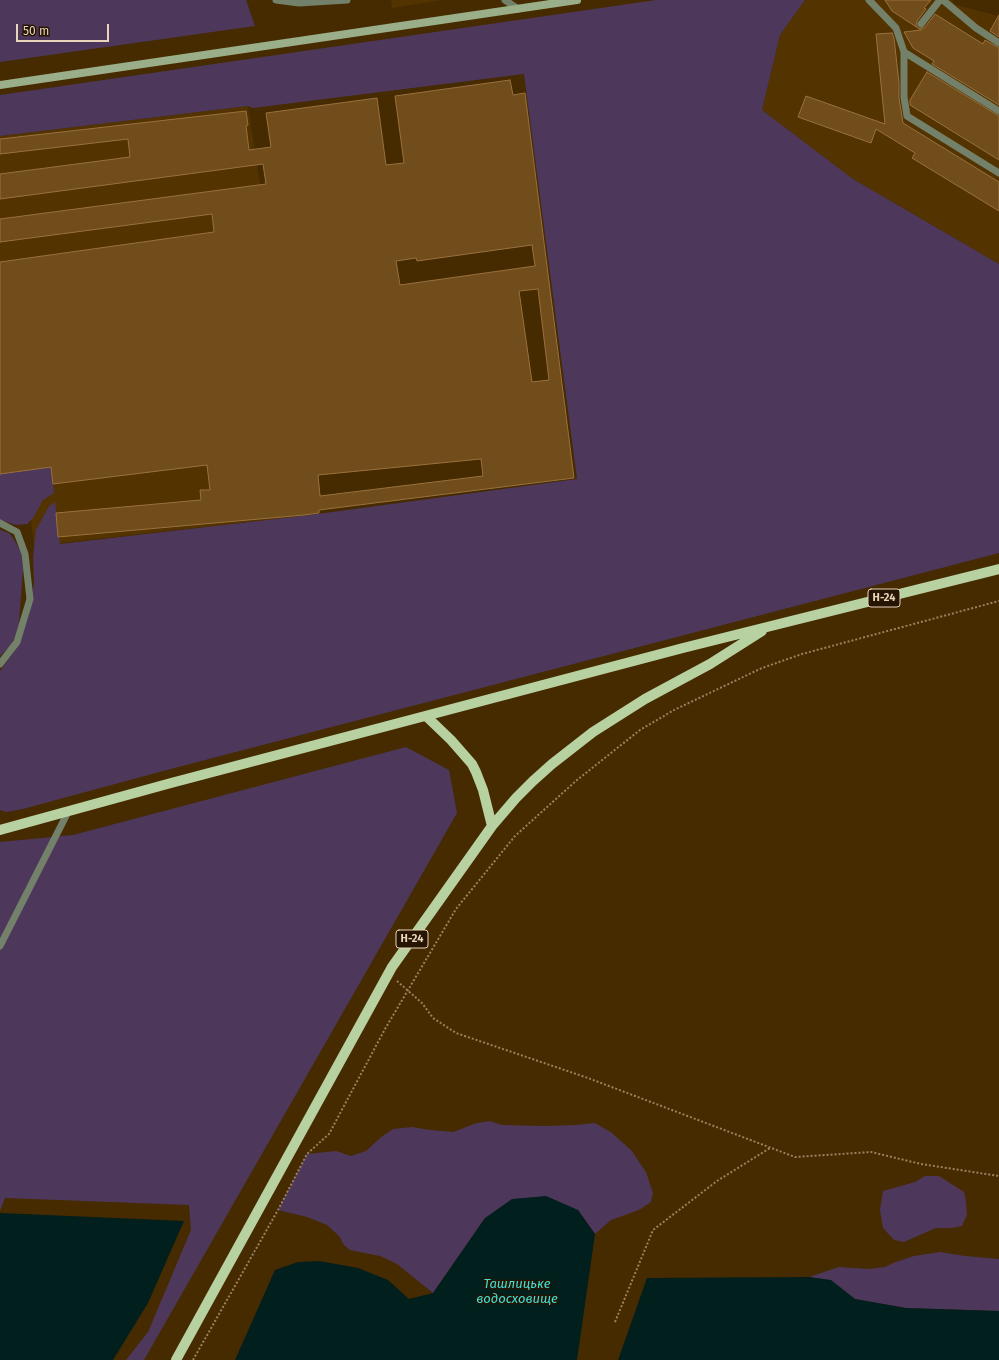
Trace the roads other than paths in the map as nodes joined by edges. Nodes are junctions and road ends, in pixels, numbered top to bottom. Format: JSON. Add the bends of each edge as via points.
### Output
{"nodes":[{"id":1,"x":276,"y":0,"type":"edge"},
{"id":2,"x":347,"y":0,"type":"edge"},
{"id":3,"x":505,"y":0,"type":"edge"},
{"id":4,"x":577,"y":0,"type":"edge"},
{"id":5,"x":868,"y":0,"type":"edge"},
{"id":6,"x":942,"y":0,"type":"edge"},
{"id":7,"x":518,"y":9,"type":"junction"},
{"id":8,"x":921,"y":24,"type":"dead end"},
{"id":9,"x":999,"y":43,"type":"edge"},
{"id":10,"x":904,"y":52,"type":"junction"},
{"id":11,"x":0,"y":85,"type":"edge"},
{"id":12,"x":999,"y":111,"type":"edge"},
{"id":13,"x":999,"y":173,"type":"edge"},
{"id":14,"x":0,"y":523,"type":"edge"},
{"id":15,"x":999,"y":569,"type":"edge"},
{"id":16,"x":769,"y":626,"type":"junction"},
{"id":17,"x":0,"y":664,"type":"edge"},
{"id":18,"x":426,"y":716,"type":"junction"},
{"id":19,"x":68,"y":812,"type":"junction"},
{"id":20,"x":492,"y":826,"type":"junction"},
{"id":21,"x":0,"y":830,"type":"edge"},
{"id":22,"x":0,"y":946,"type":"edge"},
{"id":23,"x":176,"y":1360,"type":"edge"}],
"edges":[{"from":1,"to":2,"type":"lane","via":[[299,3]]},
{"from":3,"to":7,"type":"lane"},
{"from":4,"to":7,"type":"street"},
{"from":5,"to":10,"type":"lane","via":[[896,28]]},
{"from":6,"to":8,"type":"lane"},
{"from":6,"to":9,"type":"lane"},
{"from":7,"to":11,"type":"street"},
{"from":10,"to":12,"type":"lane"},
{"from":10,"to":13,"type":"lane","via":[[906,116]]},
{"from":14,"to":17,"type":"lane","via":[[17,532],[25,554],[30,599],[17,642]]},
{"from":15,"to":16,"type":"main road","number":"Н-24"},
{"from":16,"to":18,"type":"main road"},
{"from":16,"to":20,"type":"main road","number":"Н-24","via":[[724,656],[645,699],[593,732],[533,781]]},
{"from":18,"to":19,"type":"main road"},
{"from":18,"to":20,"type":"main road","via":[[451,740],[476,772]]},
{"from":19,"to":21,"type":"main road"},
{"from":19,"to":22,"type":"lane"},
{"from":20,"to":23,"type":"main road","number":"Н-24","via":[[389,973]]}]}
